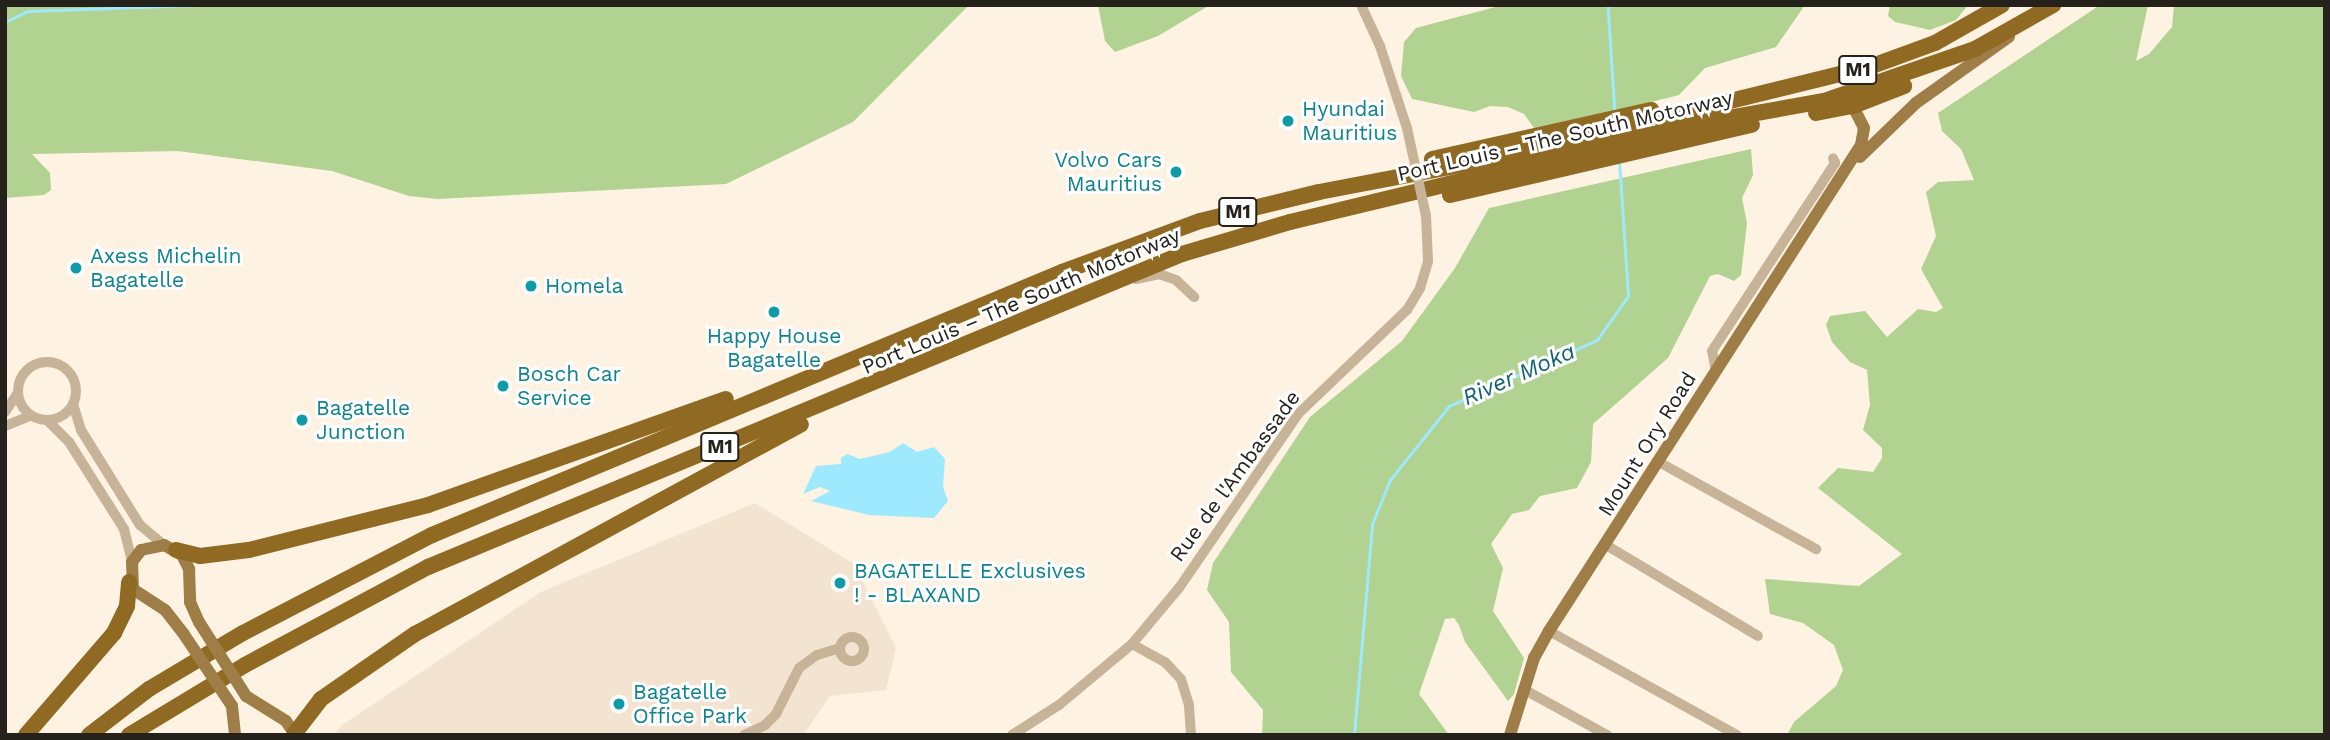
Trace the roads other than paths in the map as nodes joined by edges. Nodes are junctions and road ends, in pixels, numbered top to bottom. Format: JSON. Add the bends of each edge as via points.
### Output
{"nodes":[{"id":1,"x":1361,"y":5,"type":"edge"},
{"id":2,"x":2002,"y":5,"type":"edge"},
{"id":3,"x":2053,"y":5,"type":"edge"},
{"id":4,"x":2028,"y":22,"type":"junction"},
{"id":5,"x":1975,"y":49,"type":"junction"},
{"id":6,"x":1853,"y":106,"type":"junction"},
{"id":7,"x":1705,"y":116,"type":"junction"},
{"id":8,"x":1833,"y":158,"type":"dead end"},
{"id":9,"x":1502,"y":165,"type":"junction"},
{"id":10,"x":1837,"y":184,"type":"junction"},
{"id":11,"x":1194,"y":297,"type":"dead end"},
{"id":12,"x":1066,"y":300,"type":"junction"},
{"id":13,"x":879,"y":345,"type":"junction"},
{"id":14,"x":1716,"y":371,"type":"junction"},
{"id":15,"x":17,"y":394,"type":"junction"},
{"id":16,"x":848,"y":396,"type":"junction"},
{"id":17,"x":73,"y":404,"type":"junction"},
{"id":18,"x":5,"y":412,"type":"edge"},
{"id":19,"x":30,"y":416,"type":"junction"},
{"id":20,"x":48,"y":421,"type":"junction"},
{"id":21,"x":5,"y":426,"type":"edge"},
{"id":22,"x":1657,"y":461,"type":"junction"},
{"id":23,"x":1606,"y":545,"type":"junction"},
{"id":24,"x":170,"y":547,"type":"junction"},
{"id":25,"x":1816,"y":549,"type":"dead end"},
{"id":26,"x":132,"y":562,"type":"junction"},
{"id":27,"x":129,"y":582,"type":"junction"},
{"id":28,"x":1549,"y":631,"type":"junction"},
{"id":29,"x":1758,"y":636,"type":"dead end"},
{"id":30,"x":1132,"y":644,"type":"junction"},
{"id":31,"x":840,"y":648,"type":"dead end"},
{"id":32,"x":1523,"y":689,"type":"junction"},
{"id":33,"x":1513,"y":733,"type":"edge"},
{"id":34,"x":295,"y":734,"type":"edge"},
{"id":35,"x":26,"y":735,"type":"edge"},
{"id":36,"x":89,"y":735,"type":"edge"},
{"id":37,"x":129,"y":735,"type":"edge"},
{"id":38,"x":235,"y":735,"type":"edge"},
{"id":39,"x":744,"y":735,"type":"edge"},
{"id":40,"x":1013,"y":735,"type":"edge"},
{"id":41,"x":1191,"y":735,"type":"edge"},
{"id":42,"x":1607,"y":735,"type":"edge"},
{"id":43,"x":1737,"y":735,"type":"edge"}],
"edges":[{"from":1,"to":30,"type":"street","name":"Rue de l'Ambassade","bridge":true,"via":[[1407,128],[1426,216],[1428,261],[1420,288],[1407,310],[1298,414],[1179,588]]},
{"from":2,"to":7,"type":"highway","name":"Port Louis – The South Motorway","number":"M1","via":[[1936,43]]},
{"from":3,"to":4,"type":"highway","name":"Port Louis – The South Motorway","number":"M1"},
{"from":4,"to":5,"type":"highway","name":"Port Louis – The South Motorway","number":"M1"},
{"from":4,"to":10,"type":"main road","name":"Mount Ory Road","via":[[1899,117]]},
{"from":5,"to":6,"type":"highway","via":[[1957,65]]},
{"from":5,"to":7,"type":"highway","name":"Port Louis – The South Motorway","number":"M1","via":[[1824,101]]},
{"from":6,"to":7,"type":"highway"},
{"from":6,"to":10,"type":"main road","name":"Mount Ory Road","via":[[1864,128],[1861,145]]},
{"from":7,"to":9,"type":"highway","name":"Port Louis – The South Motorway","number":"M1"},
{"from":7,"to":9,"type":"highway"},
{"from":8,"to":14,"type":"street","via":[[1835,163],[1712,351]]},
{"from":9,"to":12,"type":"highway","name":"Port Louis – The South Motorway","number":"M1","via":[[1182,254]]},
{"from":9,"to":13,"type":"highway","name":"Port Louis – The South Motorway","number":"M1","via":[[1319,192],[1200,221]]},
{"from":10,"to":14,"type":"main road","name":"Mount Ory Road"},
{"from":11,"to":12,"type":"street","via":[[1177,280],[1159,274]]},
{"from":12,"to":16,"type":"highway","name":"Port Louis – The South Motorway","number":"M1"},
{"from":13,"to":24,"type":"highway","via":[[428,505],[250,550],[200,556]]},
{"from":13,"to":36,"type":"highway","name":"Port Louis – The South Motorway","number":"M1","via":[[432,535],[243,634],[149,689]]},
{"from":14,"to":22,"type":"main road","name":"Mount Ory Road"},
{"from":15,"to":17,"type":"street","via":[[25,372],[47,360],[72,376]]},
{"from":15,"to":18,"type":"street"},
{"from":15,"to":19,"type":"street"},
{"from":16,"to":34,"type":"highway","via":[[415,634],[321,699]]},
{"from":16,"to":37,"type":"highway","name":"Port Louis – The South Motorway","number":"M1","via":[[428,567],[245,665]]},
{"from":17,"to":20,"type":"street","via":[[62,416]]},
{"from":17,"to":24,"type":"street","via":[[81,430],[140,525]]},
{"from":19,"to":20,"type":"street"},
{"from":19,"to":21,"type":"street"},
{"from":20,"to":26,"type":"street","via":[[69,442],[124,529]]},
{"from":22,"to":23,"type":"main road","name":"Mount Ory Road"},
{"from":22,"to":25,"type":"street"},
{"from":23,"to":28,"type":"main road","name":"Mount Ory Road"},
{"from":23,"to":29,"type":"street"},
{"from":24,"to":26,"type":"main road","via":[[148,546]]},
{"from":24,"to":34,"type":"main road","bridge":true,"via":[[189,569],[190,602],[199,622],[246,696],[286,721]]},
{"from":26,"to":27,"type":"main road"},
{"from":27,"to":35,"type":"highway","via":[[127,606],[114,633]]},
{"from":27,"to":38,"type":"main road","bridge":true,"via":[[139,595],[165,610],[183,633],[232,706]]},
{"from":28,"to":32,"type":"main road","name":"Mount Ory Road"},
{"from":28,"to":43,"type":"street"},
{"from":30,"to":40,"type":"street","name":"Rue de l'Ambassade","via":[[1059,705]]},
{"from":30,"to":41,"type":"street","via":[[1165,662],[1181,678]]},
{"from":31,"to":39,"type":"street","via":[[817,655],[799,668],[776,714]]},
{"from":32,"to":33,"type":"main road","name":"Mount Ory Road"},
{"from":32,"to":42,"type":"street"}]}
